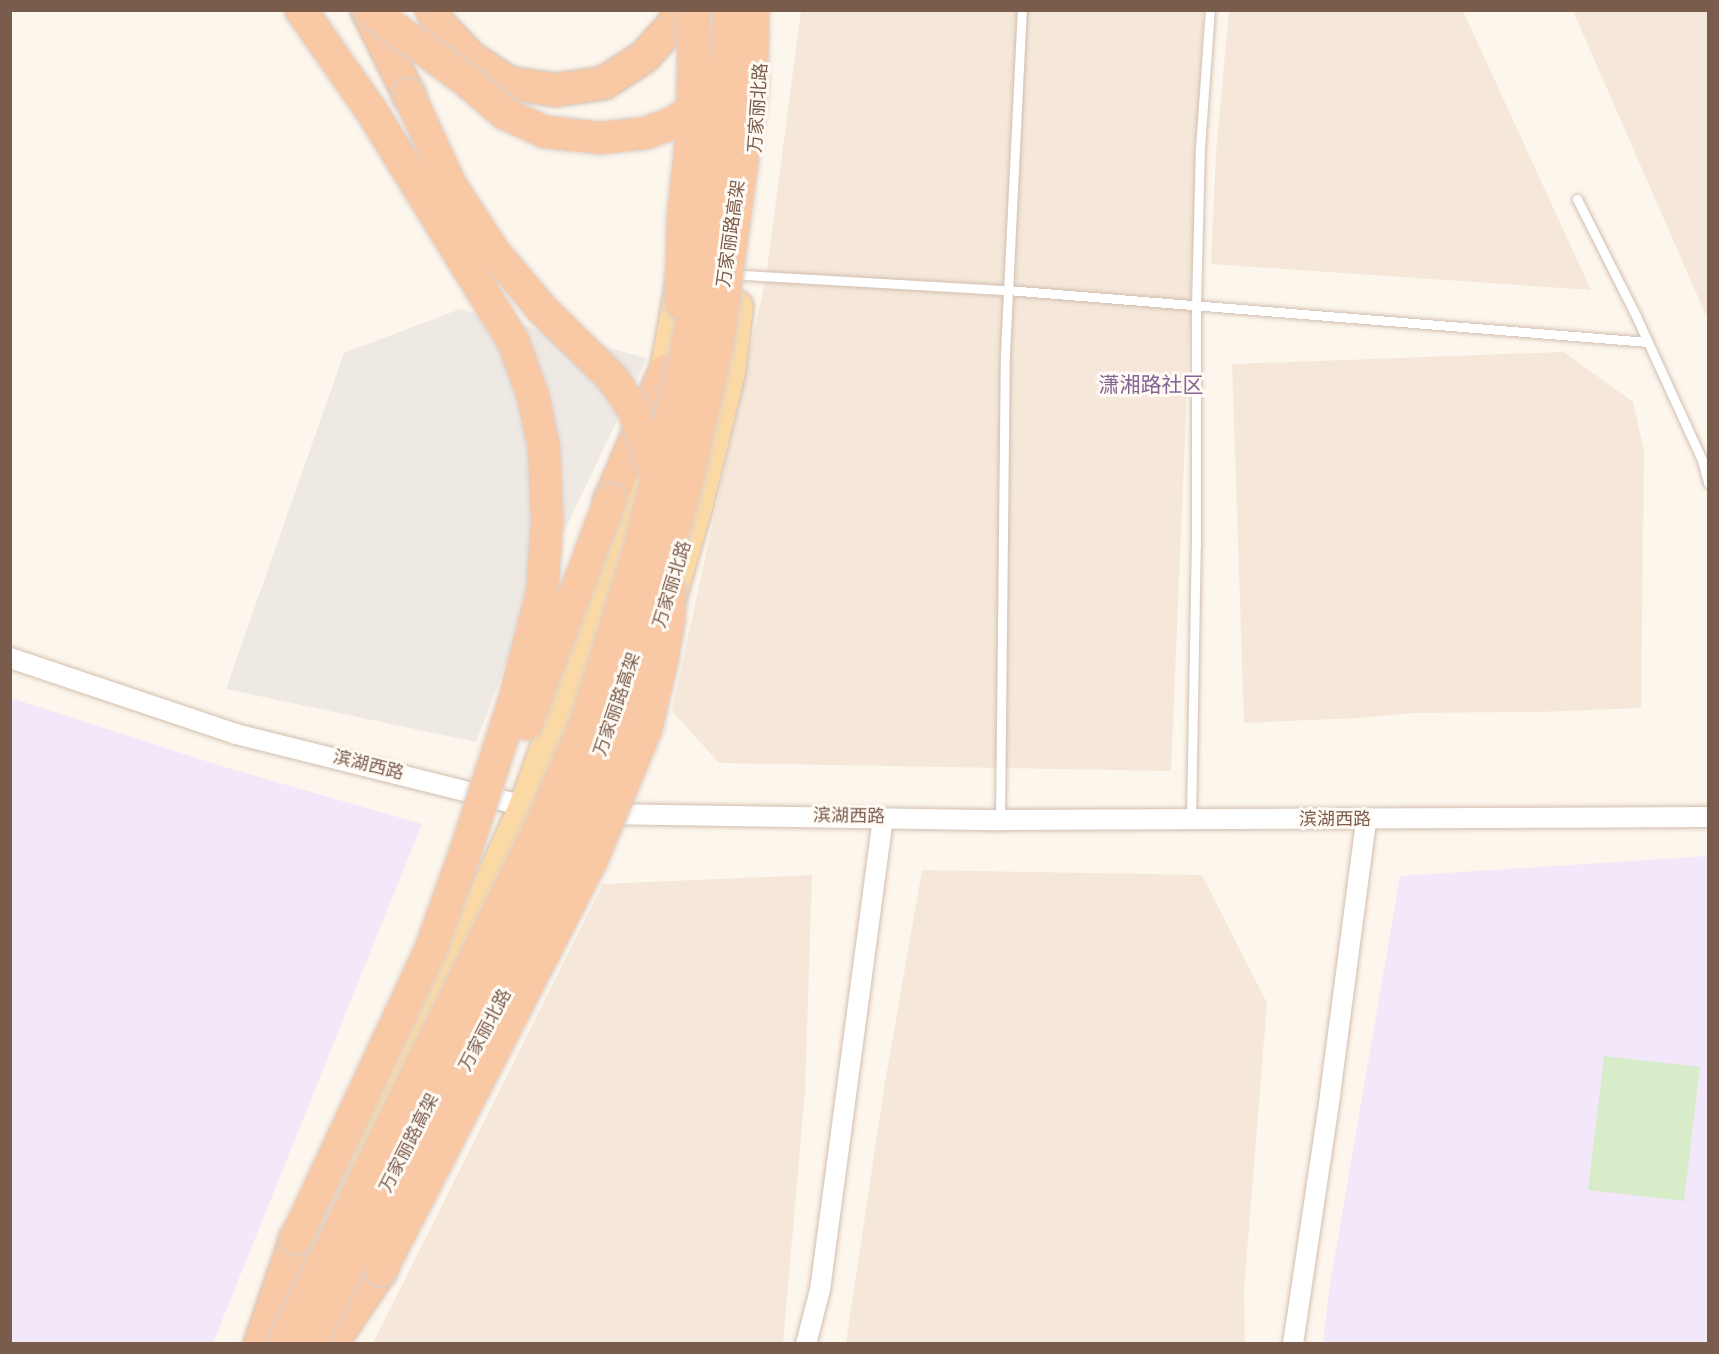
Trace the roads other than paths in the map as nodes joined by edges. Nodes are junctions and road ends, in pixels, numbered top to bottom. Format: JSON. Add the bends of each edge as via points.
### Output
{"nodes":[{"id":1,"x":301,"y":10,"type":"edge"},
{"id":2,"x":369,"y":10,"type":"edge"},
{"id":3,"x":432,"y":10,"type":"edge"},
{"id":4,"x":679,"y":10,"type":"edge"},
{"id":5,"x":694,"y":10,"type":"edge"},
{"id":6,"x":713,"y":10,"type":"edge"},
{"id":7,"x":729,"y":10,"type":"edge"},
{"id":8,"x":753,"y":10,"type":"edge"},
{"id":9,"x":765,"y":10,"type":"edge"},
{"id":10,"x":772,"y":10,"type":"edge"},
{"id":11,"x":1023,"y":10,"type":"edge"},
{"id":12,"x":1210,"y":10,"type":"edge"},
{"id":13,"x":1577,"y":199,"type":"dead end"},
{"id":14,"x":744,"y":275,"type":"dead end"},
{"id":15,"x":1007,"y":290,"type":"junction"},
{"id":16,"x":1196,"y":307,"type":"junction"},
{"id":17,"x":1648,"y":342,"type":"junction"},
{"id":18,"x":672,"y":379,"type":"junction"},
{"id":19,"x":1708,"y":483,"type":"edge"},
{"id":20,"x":10,"y":658,"type":"edge"},
{"id":21,"x":524,"y":807,"type":"junction"},
{"id":22,"x":602,"y":814,"type":"junction"},
{"id":23,"x":1708,"y":817,"type":"edge"},
{"id":24,"x":883,"y":818,"type":"junction"},
{"id":25,"x":1000,"y":820,"type":"junction"},
{"id":26,"x":1191,"y":820,"type":"junction"},
{"id":27,"x":1366,"y":821,"type":"junction"},
{"id":28,"x":430,"y":951,"type":"junction"},
{"id":29,"x":260,"y":1344,"type":"edge"},
{"id":30,"x":265,"y":1344,"type":"edge"},
{"id":31,"x":283,"y":1344,"type":"edge"},
{"id":32,"x":308,"y":1344,"type":"edge"},
{"id":33,"x":330,"y":1344,"type":"edge"},
{"id":34,"x":806,"y":1344,"type":"edge"},
{"id":35,"x":1293,"y":1344,"type":"edge"}],
"edges":[{"from":1,"to":28,"type":"highway","bridge":true,"via":[[370,109],[513,341],[533,396],[544,448],[547,522],[542,593],[514,702]]},
{"from":2,"to":10,"type":"highway","bridge":true,"via":[[504,113],[545,132],[600,138],[646,133],[673,123],[704,101],[739,64]]},
{"from":2,"to":33,"type":"highway","bridge":true,"via":[[451,186],[494,252],[542,309],[613,379],[633,409],[668,511],[669,620],[646,729],[591,862],[381,1270]]},
{"from":3,"to":4,"type":"highway","via":[[439,24],[470,57],[509,83],[556,90],[604,83],[644,57],[673,24]]},
{"from":5,"to":18,"type":"highway","bridge":true,"via":[[692,132]]},
{"from":6,"to":18,"type":"main road","via":[[711,89]]},
{"from":7,"to":18,"type":"highway","name":"万家丽路高架","bridge":true,"via":[[723,127],[701,280]]},
{"from":8,"to":32,"type":"highway","name":"万家丽路高架","bridge":true,"via":[[752,88],[718,341],[656,595],[608,741],[566,842]]},
{"from":9,"to":22,"type":"main road","name":"万家丽北路","via":[[763,102],[730,373],[698,508]]},
{"from":11,"to":15,"type":"lane"},
{"from":12,"to":16,"type":"lane","via":[[1200,148]]},
{"from":13,"to":17,"type":"lane"},
{"from":14,"to":15,"type":"lane"},
{"from":15,"to":16,"type":"lane"},
{"from":15,"to":25,"type":"lane"},
{"from":16,"to":17,"type":"lane"},
{"from":16,"to":26,"type":"lane","via":[[1197,545]]},
{"from":17,"to":19,"type":"lane","via":[[1702,460]]},
{"from":18,"to":21,"type":"main road","via":[[624,530]]},
{"from":18,"to":28,"type":"highway","bridge":true,"via":[[610,500],[481,845]]},
{"from":18,"to":31,"type":"highway","name":"万家丽路高架","bridge":true,"via":[[640,544],[586,723],[537,834]]},
{"from":20,"to":21,"type":"street","name":"滨湖西路","via":[[236,734]]},
{"from":21,"to":22,"type":"street","name":"滨湖西路"},
{"from":21,"to":30,"type":"main road","via":[[430,1009]]},
{"from":22,"to":24,"type":"street","name":"滨湖西路"},
{"from":22,"to":33,"type":"main road","name":"万家丽北路","via":[[466,1070]]},
{"from":23,"to":27,"type":"street","name":"滨湖西路"},
{"from":24,"to":25,"type":"street","name":"滨湖西路"},
{"from":24,"to":34,"type":"street","via":[[820,1290]]},
{"from":25,"to":26,"type":"street","name":"滨湖西路"},
{"from":26,"to":27,"type":"street","name":"滨湖西路"},
{"from":27,"to":35,"type":"street"},
{"from":28,"to":29,"type":"highway","bridge":true,"via":[[296,1238]]}]}
